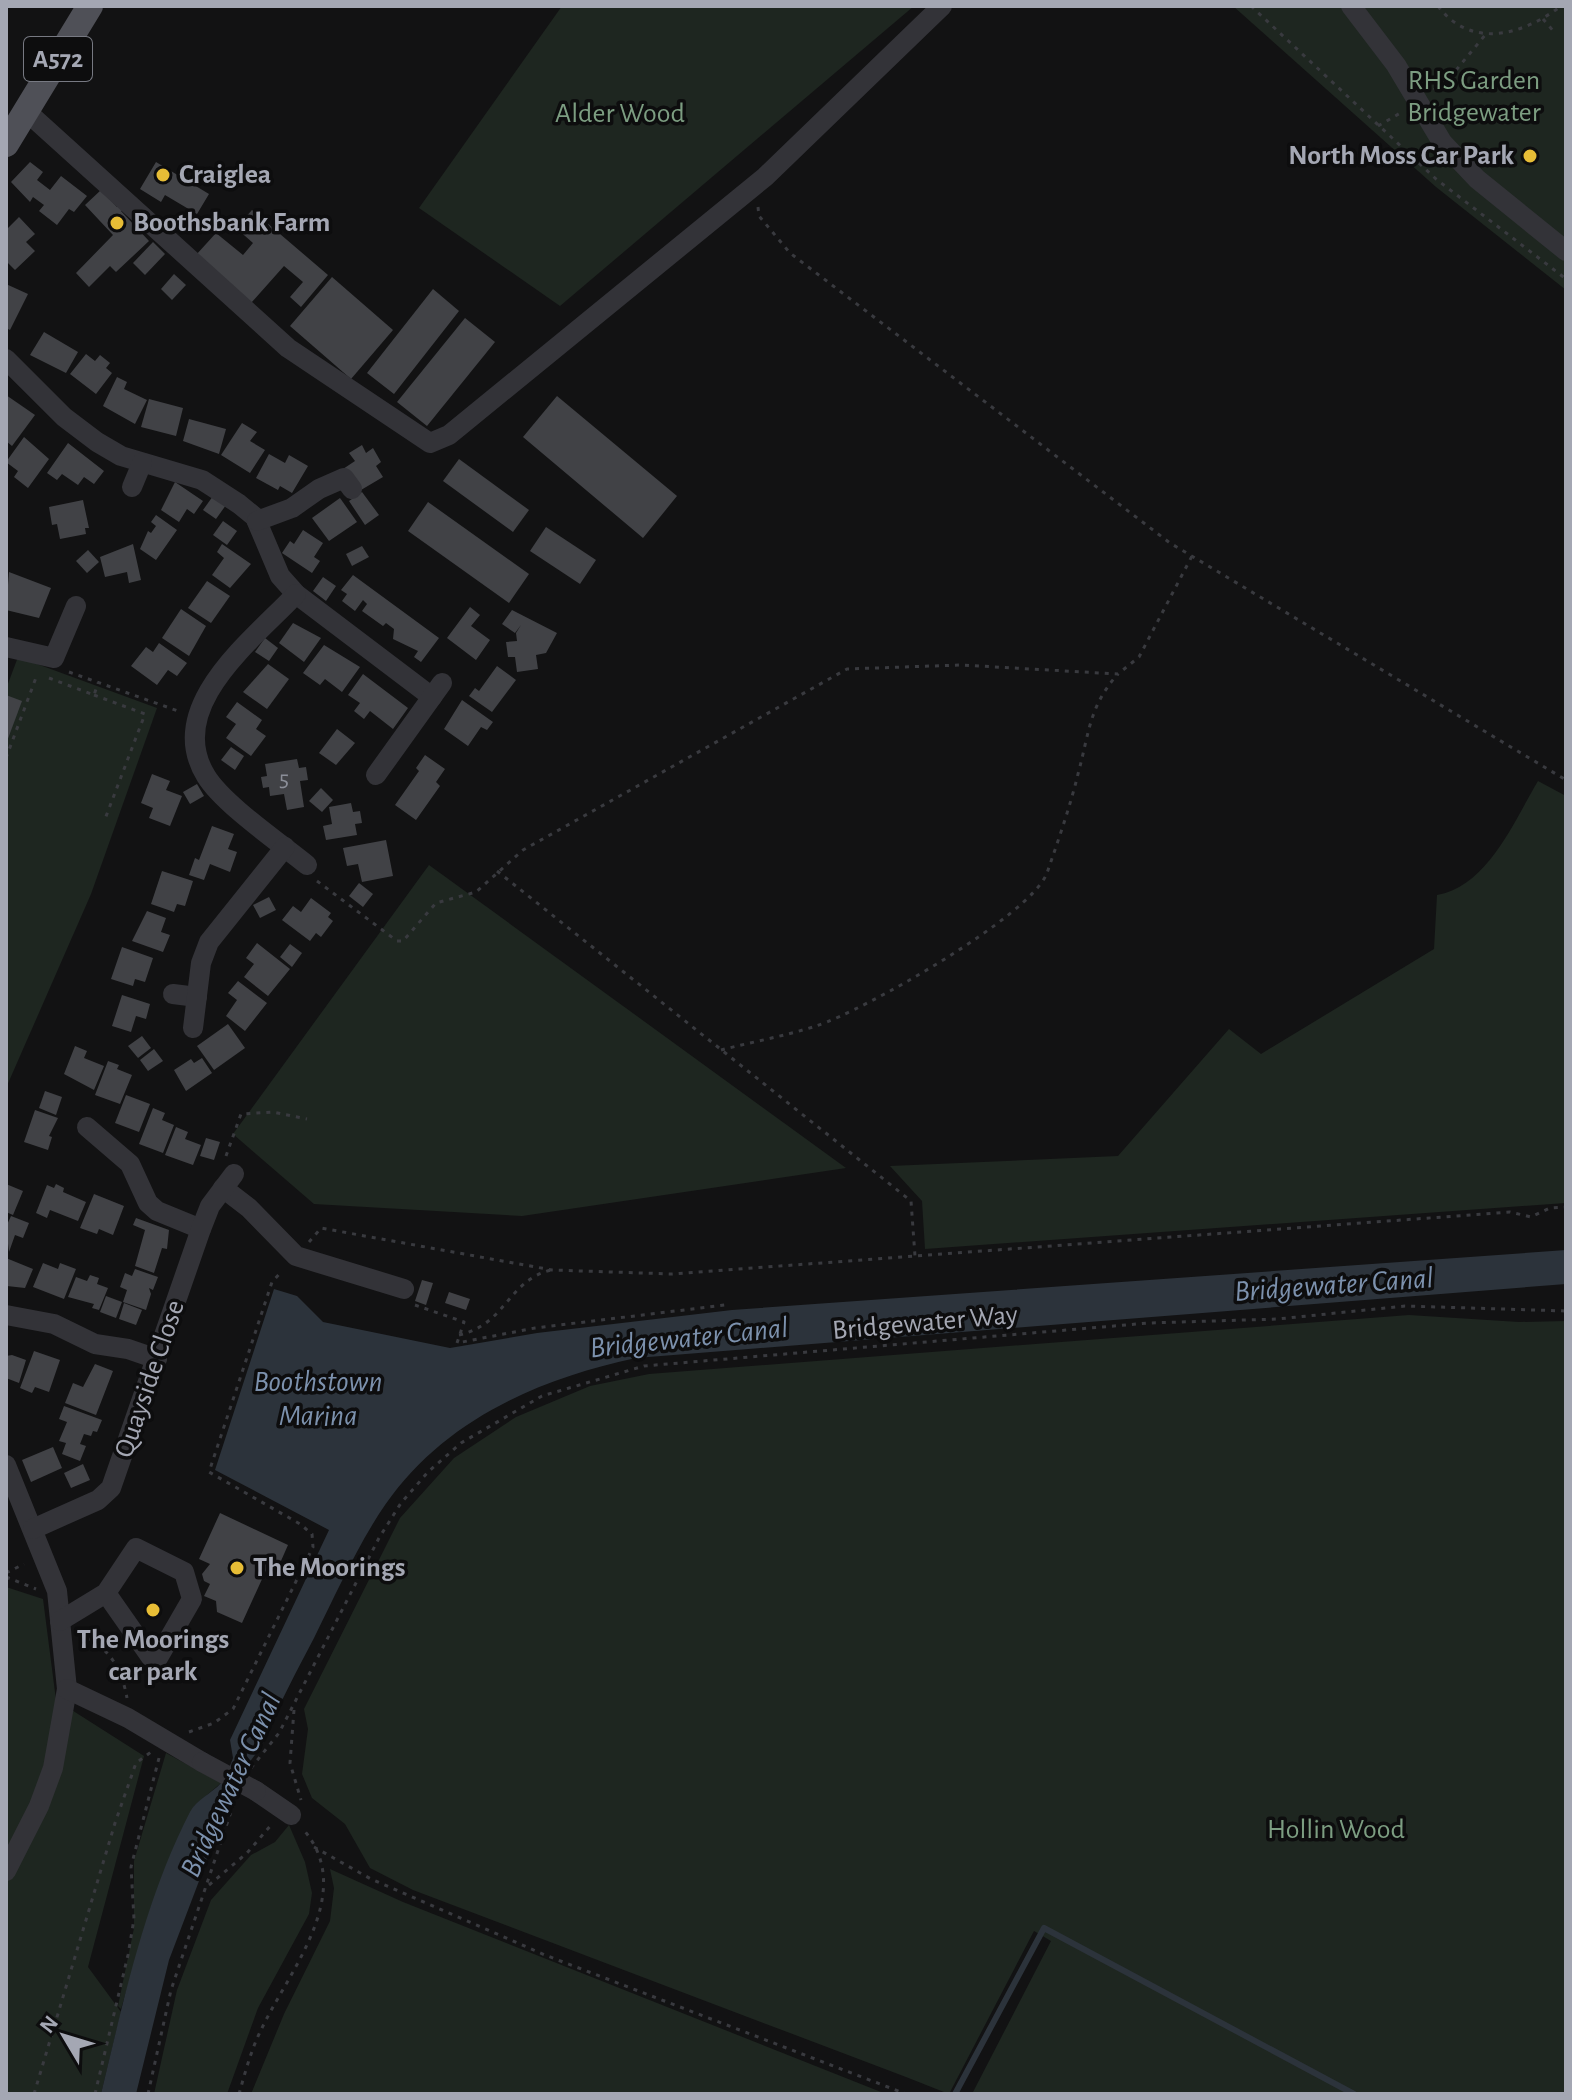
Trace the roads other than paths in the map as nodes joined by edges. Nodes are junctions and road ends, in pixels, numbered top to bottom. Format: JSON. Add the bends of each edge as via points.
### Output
{"nodes":[{"id":1,"x":90,"y":6,"type":"edge"},
{"id":2,"x":942,"y":6,"type":"edge"},
{"id":3,"x":1351,"y":6,"type":"edge"},
{"id":4,"x":26,"y":111,"type":"junction"},
{"id":5,"x":6,"y":144,"type":"edge"},
{"id":6,"x":1566,"y":251,"type":"edge"},
{"id":7,"x":6,"y":359,"type":"edge"},
{"id":8,"x":142,"y":463,"type":"junction"},
{"id":9,"x":132,"y":487,"type":"dead end"},
{"id":10,"x":352,"y":489,"type":"dead end"},
{"id":11,"x":257,"y":521,"type":"junction"},
{"id":12,"x":296,"y":594,"type":"junction"},
{"id":13,"x":76,"y":606,"type":"dead end"},
{"id":14,"x":8,"y":656,"type":"edge"},
{"id":15,"x":376,"y":775,"type":"dead end"},
{"id":16,"x":285,"y":847,"type":"junction"},
{"id":17,"x":307,"y":865,"type":"road end"},
{"id":18,"x":173,"y":994,"type":"dead end"},
{"id":19,"x":197,"y":997,"type":"junction"},
{"id":20,"x":193,"y":1028,"type":"dead end"},
{"id":21,"x":87,"y":1127,"type":"dead end"},
{"id":22,"x":201,"y":1229,"type":"junction"},
{"id":23,"x":404,"y":1289,"type":"road end"},
{"id":24,"x":6,"y":1315,"type":"edge"},
{"id":25,"x":157,"y":1359,"type":"junction"},
{"id":26,"x":6,"y":1465,"type":"edge"},
{"id":27,"x":33,"y":1529,"type":"junction"},
{"id":28,"x":106,"y":1593,"type":"junction"},
{"id":29,"x":60,"y":1621,"type":"junction"},
{"id":30,"x":67,"y":1689,"type":"junction"},
{"id":31,"x":288,"y":1812,"type":"road end"},
{"id":32,"x":6,"y":1871,"type":"edge"}],
"edges":[{"from":1,"to":4,"type":"main road","number":"A572"},
{"from":2,"to":4,"type":"street","via":[[765,177],[449,435],[430,443],[288,348]]},
{"from":3,"to":6,"type":"street","via":[[1396,65],[1442,142],[1477,179]]},
{"from":4,"to":5,"type":"main road","number":"A572"},
{"from":7,"to":8,"type":"street","via":[[78,429]]},
{"from":8,"to":9,"type":"street"},
{"from":8,"to":11,"type":"street","via":[[202,480]]},
{"from":10,"to":11,"type":"street","via":[[344,478]]},
{"from":11,"to":12,"type":"street","via":[[280,576]]},
{"from":12,"to":15,"type":"street","via":[[437,690]]},
{"from":12,"to":16,"type":"street","via":[[216,679],[197,718],[195,740],[206,777]]},
{"from":13,"to":14,"type":"street","via":[[54,658]]},
{"from":16,"to":17,"type":"street"},
{"from":16,"to":19,"type":"street","via":[[209,942]]},
{"from":18,"to":19,"type":"street"},
{"from":19,"to":20,"type":"street"},
{"from":21,"to":22,"type":"street","via":[[104,1150],[130,1164],[148,1203]]},
{"from":22,"to":23,"type":"street","name":"Quayside Close","via":[[228,1181],[296,1256]]},
{"from":22,"to":25,"type":"street","name":"Quayside Close"},
{"from":24,"to":25,"type":"street","via":[[54,1324],[95,1344]]},
{"from":25,"to":27,"type":"street","name":"Quayside Close","via":[[111,1488],[98,1500]]},
{"from":26,"to":27,"type":"street"},
{"from":27,"to":29,"type":"street","via":[[58,1597]]},
{"from":28,"to":28,"type":"street","via":[[136,1548],[184,1572],[192,1599],[155,1663]]},
{"from":28,"to":29,"type":"street"},
{"from":29,"to":30,"type":"street"},
{"from":30,"to":31,"type":"street","bridge":true,"via":[[166,1739]]},
{"from":30,"to":32,"type":"street","via":[[53,1768]]}]}
